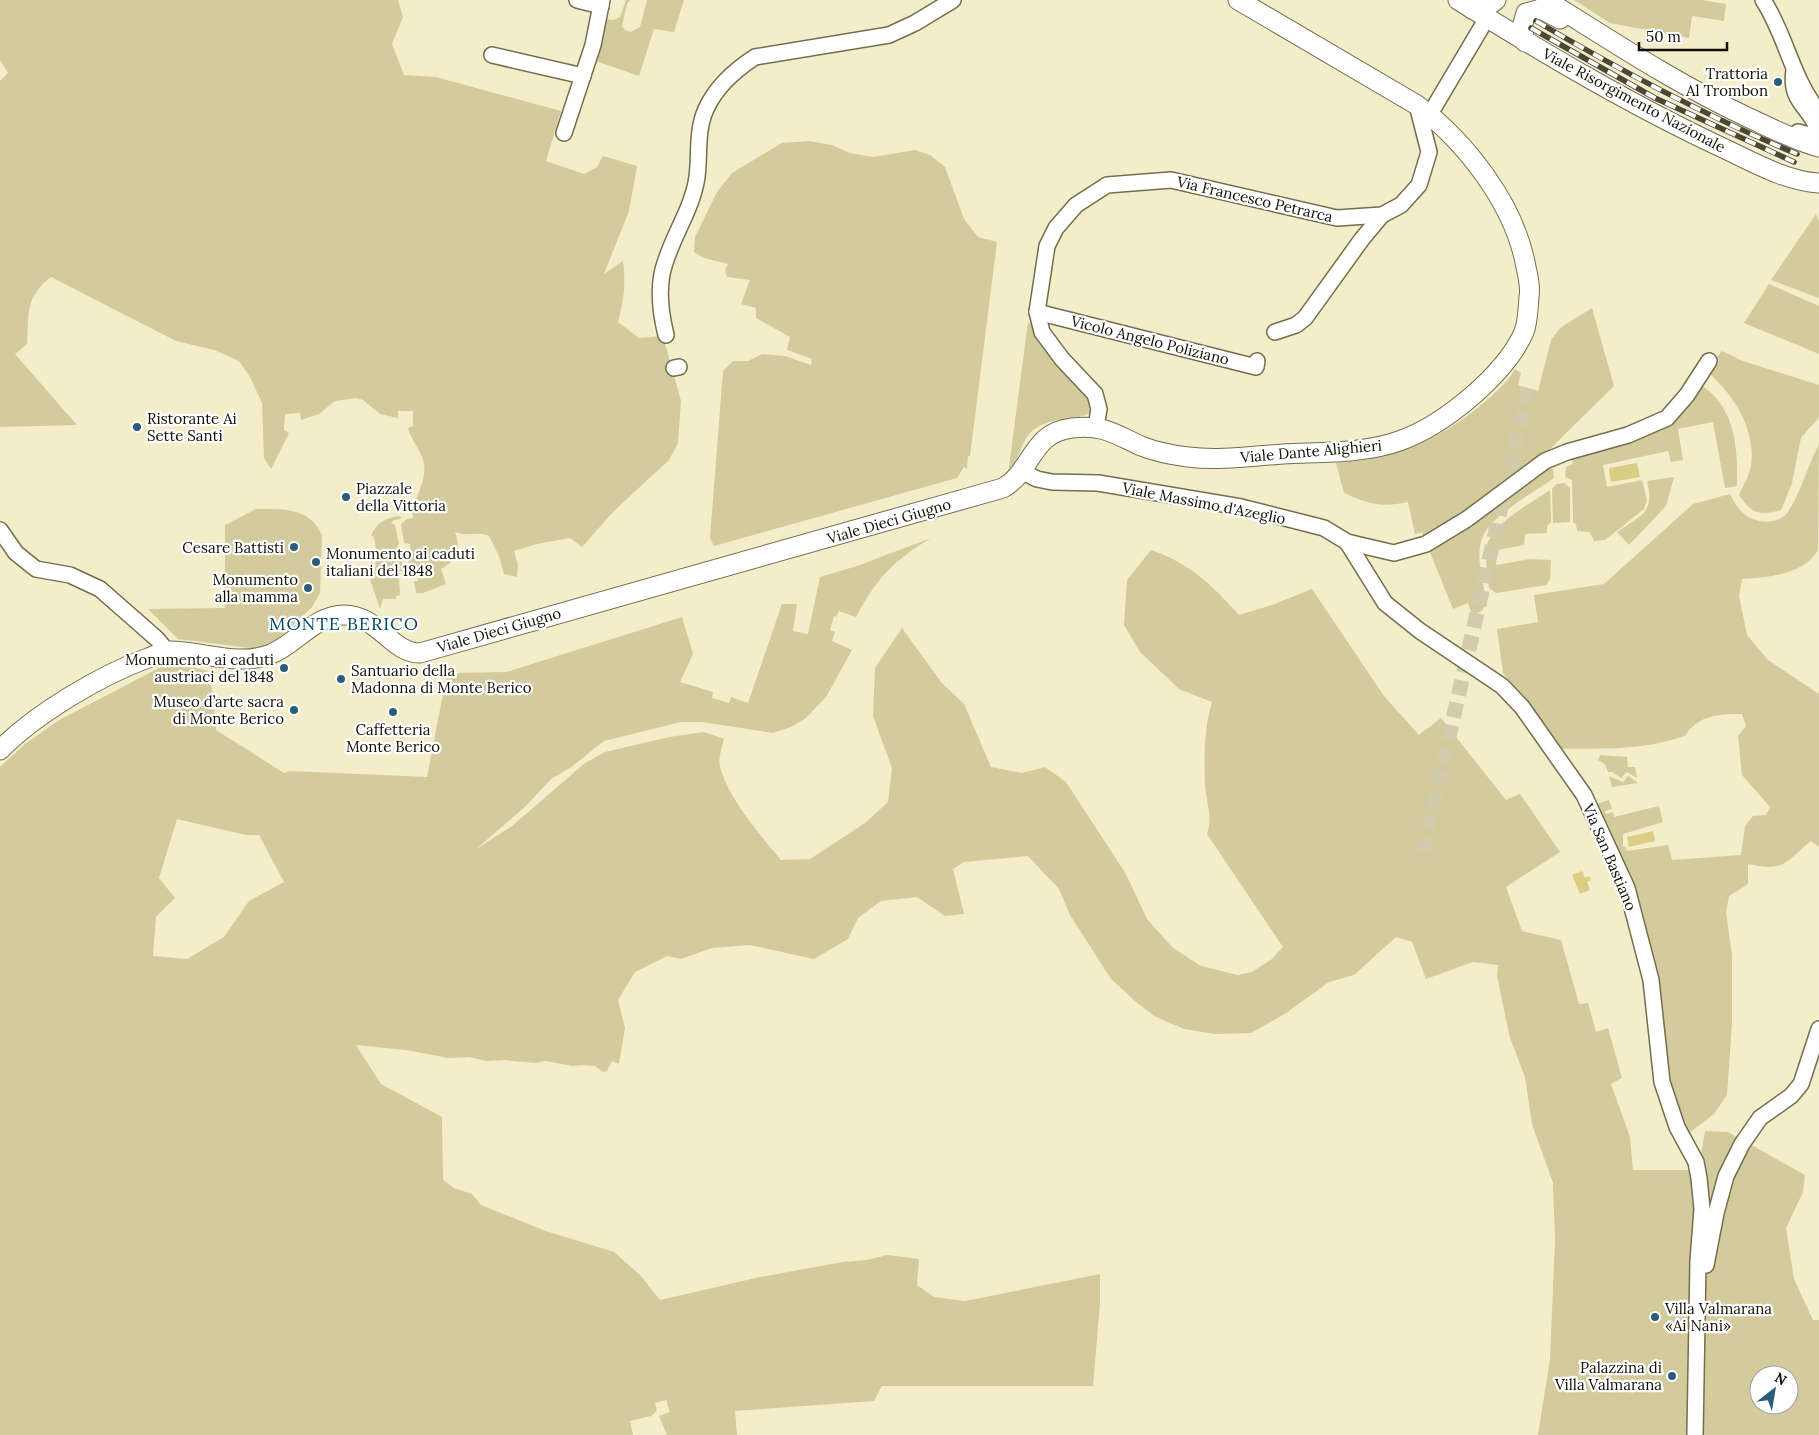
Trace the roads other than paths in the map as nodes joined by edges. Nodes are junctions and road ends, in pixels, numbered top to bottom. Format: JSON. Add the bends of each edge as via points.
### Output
{"nodes":[{"id":1,"x":577,"y":0,"type":"edge"},
{"id":2,"x":953,"y":0,"type":"edge"},
{"id":3,"x":1238,"y":0,"type":"edge"},
{"id":4,"x":1496,"y":0,"type":"edge"},
{"id":5,"x":1546,"y":0,"type":"edge"},
{"id":6,"x":1763,"y":0,"type":"edge"},
{"id":7,"x":601,"y":3,"type":"edge"},
{"id":8,"x":1472,"y":9,"type":"edge"},
{"id":9,"x":1526,"y":42,"type":"junction"},
{"id":10,"x":492,"y":55,"type":"dead end"},
{"id":11,"x":1634,"y":57,"type":"junction"},
{"id":12,"x":1794,"y":70,"type":"junction"},
{"id":13,"x":584,"y":76,"type":"junction"},
{"id":14,"x":1423,"y":110,"type":"junction"},
{"id":15,"x":1819,"y":112,"type":"edge"},
{"id":16,"x":1764,"y":125,"type":"junction"},
{"id":17,"x":564,"y":133,"type":"dead end"},
{"id":18,"x":1819,"y":147,"type":"edge"},
{"id":19,"x":1819,"y":154,"type":"edge"},
{"id":20,"x":1819,"y":183,"type":"edge"},
{"id":21,"x":1382,"y":215,"type":"junction"},
{"id":22,"x":1038,"y":312,"type":"junction"},
{"id":23,"x":1275,"y":332,"type":"dead end"},
{"id":24,"x":666,"y":335,"type":"dead end"},
{"id":25,"x":1257,"y":361,"type":"dead end"},
{"id":26,"x":1709,"y":362,"type":"dead end"},
{"id":27,"x":1096,"y":426,"type":"junction"},
{"id":28,"x":1022,"y":472,"type":"junction"},
{"id":29,"x":1003,"y":488,"type":"joint"},
{"id":30,"x":0,"y":530,"type":"edge"},
{"id":31,"x":1347,"y":542,"type":"junction"},
{"id":32,"x":167,"y":651,"type":"junction"},
{"id":33,"x":0,"y":750,"type":"edge"},
{"id":34,"x":1819,"y":1029,"type":"edge"},
{"id":35,"x":1698,"y":1292,"type":"junction"},
{"id":36,"x":1695,"y":1435,"type":"edge"}],
"edges":[{"from":1,"to":7,"type":"street"},
{"from":2,"to":24,"type":"street","via":[[889,34],[755,57],[738,68],[717,91],[699,132],[697,177],[690,206],[662,273],[661,316]]},
{"from":3,"to":14,"type":"main road","name":"Viale Dante Alighieri"},
{"from":4,"to":8,"type":"main road","via":[[1488,6]]},
{"from":5,"to":11,"type":"main road"},
{"from":6,"to":12,"type":"street","via":[[1780,32]]},
{"from":7,"to":13,"type":"street"},
{"from":8,"to":9,"type":"main road","name":"Viale Risorgimento Nazionale"},
{"from":8,"to":14,"type":"street"},
{"from":9,"to":11,"type":"main road","via":[[1523,19],[1526,13],[1541,9]]},
{"from":9,"to":20,"type":"main road","name":"Viale Risorgimento Nazionale","via":[[1690,132],[1781,174]]},
{"from":10,"to":13,"type":"street"},
{"from":11,"to":16,"type":"main road"},
{"from":12,"to":15,"type":"street"},
{"from":12,"to":16,"type":"street","via":[[1795,93],[1817,127],[1817,134],[1812,138],[1783,126]]},
{"from":13,"to":17,"type":"street"},
{"from":14,"to":21,"type":"street","name":"Via Francesco Petrarca","via":[[1429,152],[1418,185],[1401,205]]},
{"from":14,"to":27,"type":"main road","name":"Viale Dante Alighieri","via":[[1460,143],[1497,194],[1522,247],[1530,291],[1524,330],[1501,368],[1473,395],[1426,428],[1400,441],[1373,448],[1190,457],[1166,454]]},
{"from":16,"to":18,"type":"main road"},
{"from":16,"to":19,"type":"main road","via":[[1781,138]]},
{"from":21,"to":22,"type":"street","name":"Via Francesco Petrarca","via":[[1337,218],[1171,180],[1107,186],[1076,204],[1056,228],[1047,246]]},
{"from":21,"to":23,"type":"street","via":[[1305,318],[1296,325]]},
{"from":22,"to":25,"type":"street","name":"Vicolo Angelo Poliziano","via":[[1256,367]]},
{"from":22,"to":27,"type":"street","name":"Via Francesco Petrarca","via":[[1042,332],[1095,394],[1099,409]]},
{"from":26,"to":31,"type":"street","name":"Viale Massimo d'Azeglio","via":[[1667,418],[1628,435],[1545,461],[1467,519],[1426,544],[1394,552]]},
{"from":27,"to":28,"type":"main road","name":"Viale Dante Alighieri","via":[[1050,434],[1034,450]]},
{"from":28,"to":29,"type":"main road","name":"Viale Dante Alighieri"},
{"from":28,"to":31,"type":"street","name":"Viale Massimo d'Azeglio","via":[[1052,482],[1098,483],[1241,507],[1324,528]]},
{"from":29,"to":32,"type":"main road","name":"Viale Dieci Giugno","via":[[420,653],[408,652],[375,625],[344,615],[315,625],[271,654],[243,660]]},
{"from":30,"to":32,"type":"street","via":[[16,553],[36,569],[70,575],[100,589]]},
{"from":31,"to":35,"type":"street","name":"Via San Bastiano","via":[[1385,603],[1513,696],[1568,770],[1596,820],[1627,888],[1636,918],[1651,980],[1662,1082],[1677,1126],[1696,1162],[1702,1209]]},
{"from":32,"to":33,"type":"main road","name":"Viale Dieci Giugno","via":[[78,692]]},
{"from":34,"to":35,"type":"street","via":[[1801,1084],[1791,1096],[1760,1118],[1726,1176],[1706,1270]]},
{"from":35,"to":36,"type":"street","name":"Via San Bastiano"}]}
